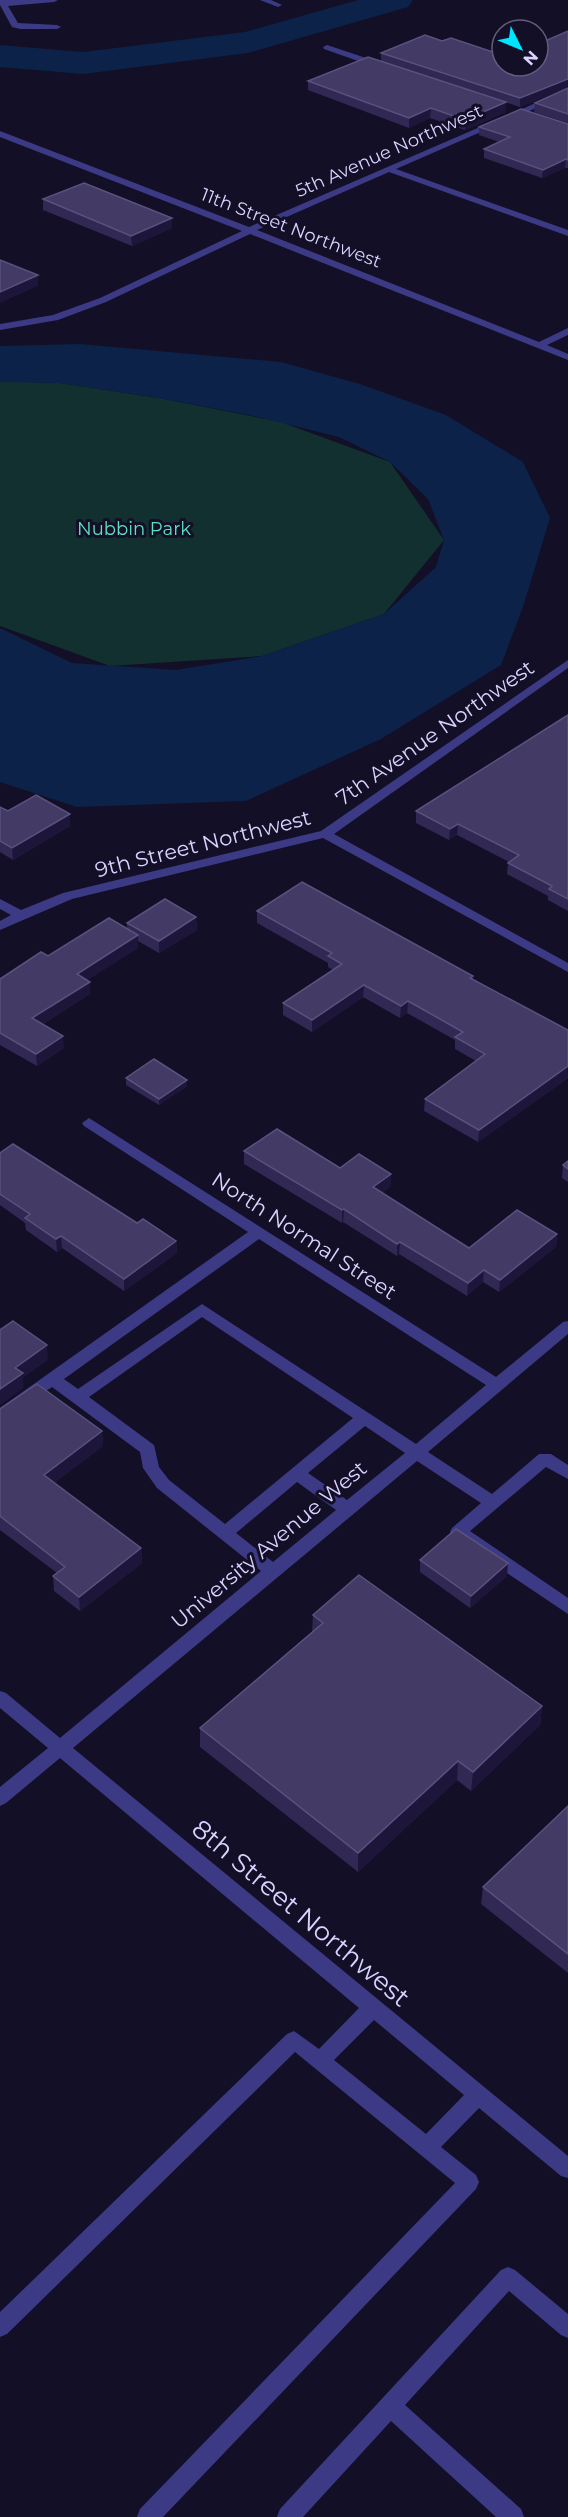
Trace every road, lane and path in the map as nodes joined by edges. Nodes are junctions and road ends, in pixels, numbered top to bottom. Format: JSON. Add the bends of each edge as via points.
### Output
{"nodes":[{"id":1,"x":54,"y":0,"type":"edge"},
{"id":2,"x":264,"y":0,"type":"edge"},
{"id":3,"x":2,"y":2,"type":"edge"},
{"id":4,"x":278,"y":5,"type":"dead end"},
{"id":5,"x":57,"y":27,"type":"dead end"},
{"id":6,"x":327,"y":47,"type":"dead end"},
{"id":7,"x":392,"y":69,"type":"edge"},
{"id":8,"x":568,"y":91,"type":"edge"},
{"id":9,"x":510,"y":109,"type":"edge"},
{"id":10,"x":520,"y":112,"type":"junction"},
{"id":11,"x":531,"y":116,"type":"edge"},
{"id":12,"x":0,"y":134,"type":"edge"},
{"id":13,"x":389,"y":169,"type":"junction"},
{"id":14,"x":250,"y":230,"type":"junction"},
{"id":15,"x":568,"y":233,"type":"edge"},
{"id":16,"x":0,"y":327,"type":"edge"},
{"id":17,"x":568,"y":331,"type":"edge"},
{"id":18,"x":540,"y":345,"type":"junction"},
{"id":19,"x":568,"y":357,"type":"edge"},
{"id":20,"x":568,"y":663,"type":"edge"},
{"id":21,"x":325,"y":834,"type":"junction"},
{"id":22,"x":0,"y":903,"type":"edge"},
{"id":23,"x":20,"y":915,"type":"junction"},
{"id":24,"x":0,"y":926,"type":"edge"},
{"id":25,"x":568,"y":968,"type":"edge"},
{"id":26,"x":89,"y":1123,"type":"dead end"},
{"id":27,"x":259,"y":1232,"type":"junction"},
{"id":28,"x":568,"y":1326,"type":"edge"},
{"id":29,"x":53,"y":1379,"type":"junction"},
{"id":30,"x":497,"y":1384,"type":"junction"},
{"id":31,"x":78,"y":1397,"type":"junction"},
{"id":32,"x":0,"y":1416,"type":"edge"},
{"id":33,"x":364,"y":1418,"type":"junction"},
{"id":34,"x":416,"y":1452,"type":"junction"},
{"id":35,"x":568,"y":1473,"type":"edge"},
{"id":36,"x":297,"y":1474,"type":"junction"},
{"id":37,"x":491,"y":1502,"type":"junction"},
{"id":38,"x":347,"y":1509,"type":"junction"},
{"id":39,"x":225,"y":1533,"type":"junction"},
{"id":40,"x":273,"y":1571,"type":"junction"},
{"id":41,"x":568,"y":1607,"type":"edge"},
{"id":42,"x":0,"y":1698,"type":"edge"},
{"id":43,"x":61,"y":1748,"type":"junction"},
{"id":44,"x":0,"y":1798,"type":"edge"},
{"id":45,"x":373,"y":2007,"type":"junction"},
{"id":46,"x":320,"y":2061,"type":"junction"},
{"id":47,"x":479,"y":2094,"type":"junction"},
{"id":48,"x":427,"y":2147,"type":"junction"},
{"id":49,"x":568,"y":2169,"type":"edge"},
{"id":50,"x":0,"y":2328,"type":"edge"},
{"id":51,"x":568,"y":2328,"type":"edge"},
{"id":52,"x":390,"y":2406,"type":"junction"},
{"id":53,"x":148,"y":2517,"type":"edge"},
{"id":54,"x":288,"y":2517,"type":"edge"},
{"id":55,"x":513,"y":2517,"type":"edge"}],
"edges":[{"from":1,"to":3,"type":"street"},
{"from":2,"to":4,"type":"street"},
{"from":3,"to":5,"type":"street","via":[[15,25]]},
{"from":6,"to":7,"type":"street"},
{"from":8,"to":10,"type":"street","name":"5th Avenue Northwest"},
{"from":9,"to":10,"type":"street"},
{"from":10,"to":11,"type":"street"},
{"from":10,"to":13,"type":"street","name":"5th Avenue Northwest"},
{"from":12,"to":14,"type":"street","name":"11th Street Northwest"},
{"from":13,"to":14,"type":"street","name":"5th Avenue Northwest"},
{"from":13,"to":15,"type":"street"},
{"from":14,"to":16,"type":"street","name":"5th Avenue Northwest","via":[[103,300],[55,318]]},
{"from":14,"to":18,"type":"street","name":"11th Street Northwest"},
{"from":17,"to":18,"type":"street"},
{"from":18,"to":19,"type":"street","name":"11th Street Northwest"},
{"from":20,"to":21,"type":"street","name":"7th Avenue Northwest"},
{"from":21,"to":23,"type":"street","name":"9th Street Northwest","via":[[68,896]]},
{"from":21,"to":25,"type":"street","name":"9th Street Northwest"},
{"from":22,"to":23,"type":"street"},
{"from":23,"to":24,"type":"street"},
{"from":26,"to":27,"type":"street","name":"North Normal Street"},
{"from":27,"to":29,"type":"street"},
{"from":27,"to":30,"type":"street","name":"North Normal Street"},
{"from":28,"to":30,"type":"street","name":"University Avenue West"},
{"from":29,"to":31,"type":"street"},
{"from":29,"to":32,"type":"street"},
{"from":30,"to":34,"type":"street","name":"University Avenue West"},
{"from":31,"to":33,"type":"street","via":[[202,1309]]},
{"from":31,"to":39,"type":"street","via":[[148,1449],[151,1468],[163,1484]]},
{"from":33,"to":34,"type":"street"},
{"from":33,"to":36,"type":"street"},
{"from":34,"to":37,"type":"street"},
{"from":34,"to":38,"type":"street","name":"University Avenue West"},
{"from":35,"to":37,"type":"street","via":[[545,1458]]},
{"from":36,"to":38,"type":"street"},
{"from":36,"to":39,"type":"street"},
{"from":37,"to":41,"type":"street","via":[[458,1532]]},
{"from":38,"to":40,"type":"street","name":"University Avenue West"},
{"from":39,"to":40,"type":"street"},
{"from":40,"to":43,"type":"street","name":"University Avenue West"},
{"from":42,"to":43,"type":"street","name":"8th Street Northwest"},
{"from":43,"to":44,"type":"street","name":"University Avenue West"},
{"from":43,"to":45,"type":"street","name":"8th Street Northwest"},
{"from":45,"to":46,"type":"street"},
{"from":45,"to":47,"type":"street","name":"8th Street Northwest"},
{"from":46,"to":48,"type":"street"},
{"from":46,"to":50,"type":"street","via":[[294,2040]]},
{"from":47,"to":48,"type":"street"},
{"from":47,"to":49,"type":"street","name":"8th Street Northwest"},
{"from":48,"to":53,"type":"street","via":[[469,2182]]},
{"from":51,"to":52,"type":"street","via":[[508,2277]]},
{"from":52,"to":54,"type":"street"},
{"from":52,"to":55,"type":"street"}]}
